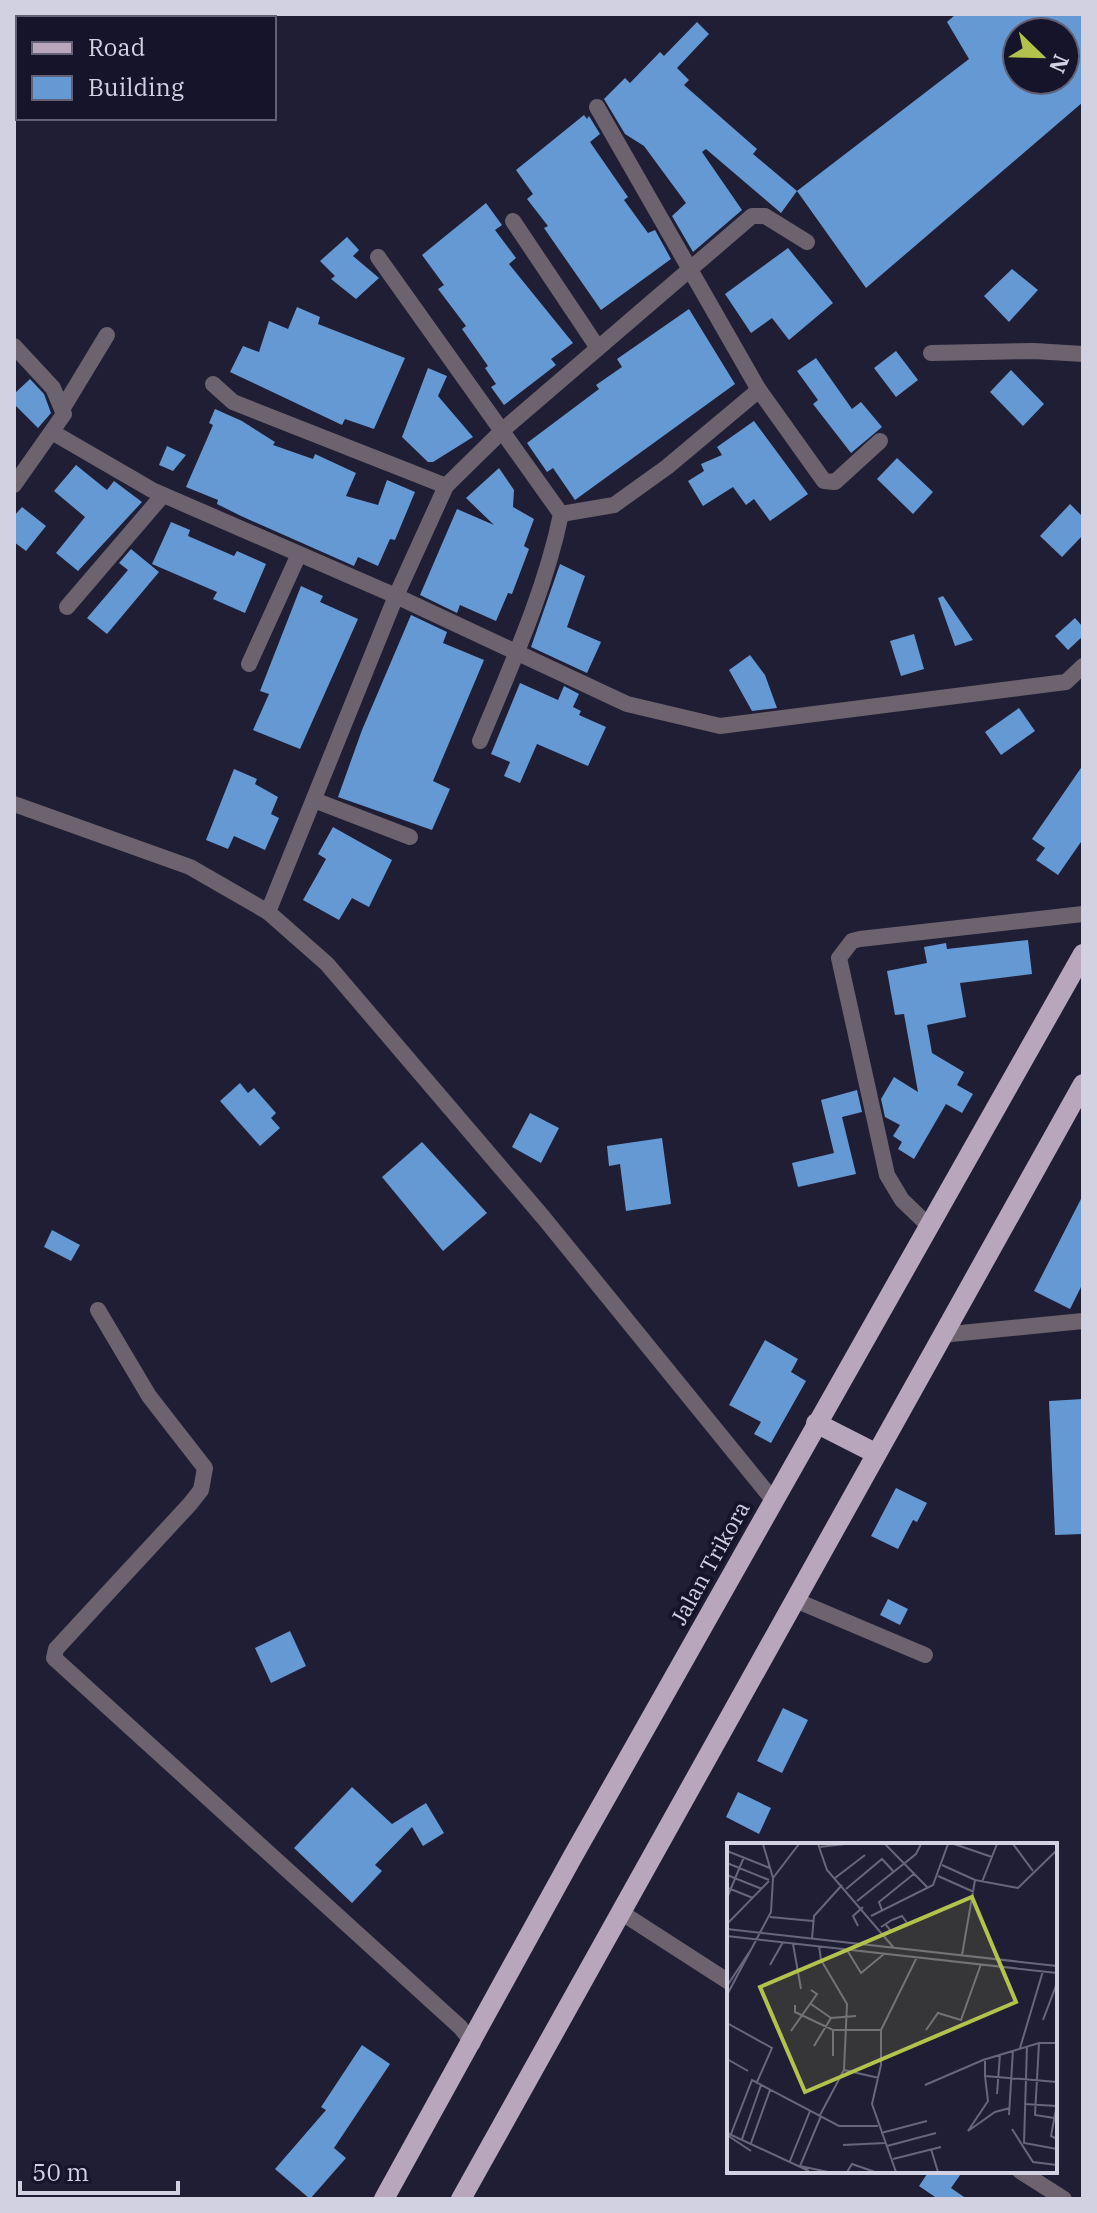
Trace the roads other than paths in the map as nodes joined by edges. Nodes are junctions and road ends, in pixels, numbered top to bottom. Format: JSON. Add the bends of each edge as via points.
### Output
{"nodes":[{"id":1,"x":597,"y":107,"type":"dead end"},
{"id":2,"x":513,"y":221,"type":"dead end"},
{"id":3,"x":807,"y":242,"type":"dead end"},
{"id":4,"x":378,"y":257,"type":"dead end"},
{"id":5,"x":690,"y":268,"type":"junction"},
{"id":6,"x":107,"y":335,"type":"dead end"},
{"id":7,"x":14,"y":346,"type":"edge"},
{"id":8,"x":598,"y":348,"type":"junction"},
{"id":9,"x":931,"y":353,"type":"dead end"},
{"id":10,"x":1083,"y":354,"type":"edge"},
{"id":11,"x":213,"y":384,"type":"dead end"},
{"id":12,"x":759,"y":390,"type":"junction"},
{"id":13,"x":64,"y":406,"type":"junction"},
{"id":14,"x":504,"y":429,"type":"junction"},
{"id":15,"x":52,"y":432,"type":"junction"},
{"id":16,"x":880,"y":441,"type":"dead end"},
{"id":17,"x":14,"y":485,"type":"edge"},
{"id":18,"x":446,"y":486,"type":"junction"},
{"id":19,"x":163,"y":495,"type":"junction"},
{"id":20,"x":561,"y":514,"type":"junction"},
{"id":21,"x":299,"y":554,"type":"junction"},
{"id":22,"x":396,"y":596,"type":"junction"},
{"id":23,"x":67,"y":607,"type":"dead end"},
{"id":24,"x":516,"y":652,"type":"junction"},
{"id":25,"x":249,"y":664,"type":"dead end"},
{"id":26,"x":1083,"y":666,"type":"edge"},
{"id":27,"x":480,"y":741,"type":"dead end"},
{"id":28,"x":314,"y":800,"type":"junction"},
{"id":29,"x":14,"y":804,"type":"edge"},
{"id":30,"x":410,"y":837,"type":"dead end"},
{"id":31,"x":268,"y":912,"type":"junction"},
{"id":32,"x":1083,"y":914,"type":"edge"},
{"id":33,"x":1083,"y":954,"type":"edge"},
{"id":34,"x":1083,"y":1084,"type":"edge"},
{"id":35,"x":928,"y":1225,"type":"junction"},
{"id":36,"x":98,"y":1310,"type":"dead end"},
{"id":37,"x":1083,"y":1321,"type":"edge"},
{"id":38,"x":941,"y":1335,"type":"junction"},
{"id":39,"x":816,"y":1423,"type":"junction"},
{"id":40,"x":875,"y":1453,"type":"junction"},
{"id":41,"x":773,"y":1500,"type":"junction"},
{"id":42,"x":795,"y":1600,"type":"junction"},
{"id":43,"x":925,"y":1655,"type":"dead end"},
{"id":44,"x":622,"y":1913,"type":"junction"},
{"id":45,"x":727,"y":1981,"type":"edge"},
{"id":46,"x":473,"y":2043,"type":"junction"},
{"id":47,"x":1023,"y":2173,"type":"edge"},
{"id":48,"x":384,"y":2199,"type":"edge"},
{"id":49,"x":461,"y":2199,"type":"edge"},
{"id":50,"x":1064,"y":2199,"type":"edge"}],
"edges":[{"from":1,"to":5,"type":"street"},
{"from":2,"to":8,"type":"street"},
{"from":3,"to":5,"type":"street","via":[[765,216],[752,216]]},
{"from":4,"to":14,"type":"street"},
{"from":5,"to":8,"type":"street"},
{"from":5,"to":12,"type":"street"},
{"from":6,"to":13,"type":"street"},
{"from":7,"to":13,"type":"street"},
{"from":8,"to":14,"type":"street"},
{"from":9,"to":10,"type":"street"},
{"from":11,"to":18,"type":"street","via":[[233,402]]},
{"from":12,"to":16,"type":"street","via":[[824,481],[835,482]]},
{"from":12,"to":20,"type":"street","via":[[614,505]]},
{"from":13,"to":15,"type":"street"},
{"from":14,"to":18,"type":"street"},
{"from":14,"to":20,"type":"street"},
{"from":15,"to":17,"type":"street"},
{"from":15,"to":19,"type":"street"},
{"from":18,"to":22,"type":"street"},
{"from":19,"to":21,"type":"street"},
{"from":19,"to":23,"type":"street"},
{"from":20,"to":24,"type":"street"},
{"from":21,"to":22,"type":"street"},
{"from":21,"to":25,"type":"street"},
{"from":22,"to":24,"type":"street"},
{"from":22,"to":28,"type":"street"},
{"from":24,"to":26,"type":"street","via":[[627,704],[720,726],[1066,682]]},
{"from":24,"to":27,"type":"street"},
{"from":28,"to":30,"type":"street"},
{"from":28,"to":31,"type":"street"},
{"from":29,"to":31,"type":"street","via":[[190,867]]},
{"from":31,"to":41,"type":"street","via":[[327,964],[543,1217]]},
{"from":32,"to":35,"type":"street","via":[[860,939],[839,958],[887,1175],[902,1200]]},
{"from":33,"to":35,"type":"main road","name":"Jalan Trikora"},
{"from":34,"to":38,"type":"main road"},
{"from":35,"to":39,"type":"main road","name":"Jalan Trikora"},
{"from":36,"to":46,"type":"street","via":[[149,1396],[205,1468],[204,1480],[190,1504],[56,1649],[54,1658]]},
{"from":37,"to":38,"type":"street"},
{"from":38,"to":40,"type":"main road"},
{"from":39,"to":40,"type":"main road"},
{"from":39,"to":41,"type":"main road","name":"Jalan Trikora"},
{"from":40,"to":42,"type":"main road"},
{"from":41,"to":46,"type":"main road","name":"Jalan Trikora"},
{"from":42,"to":43,"type":"street"},
{"from":42,"to":44,"type":"main road"},
{"from":44,"to":45,"type":"street"},
{"from":44,"to":49,"type":"main road"},
{"from":46,"to":48,"type":"main road","name":"Jalan Trikora"},
{"from":47,"to":50,"type":"street"}]}
